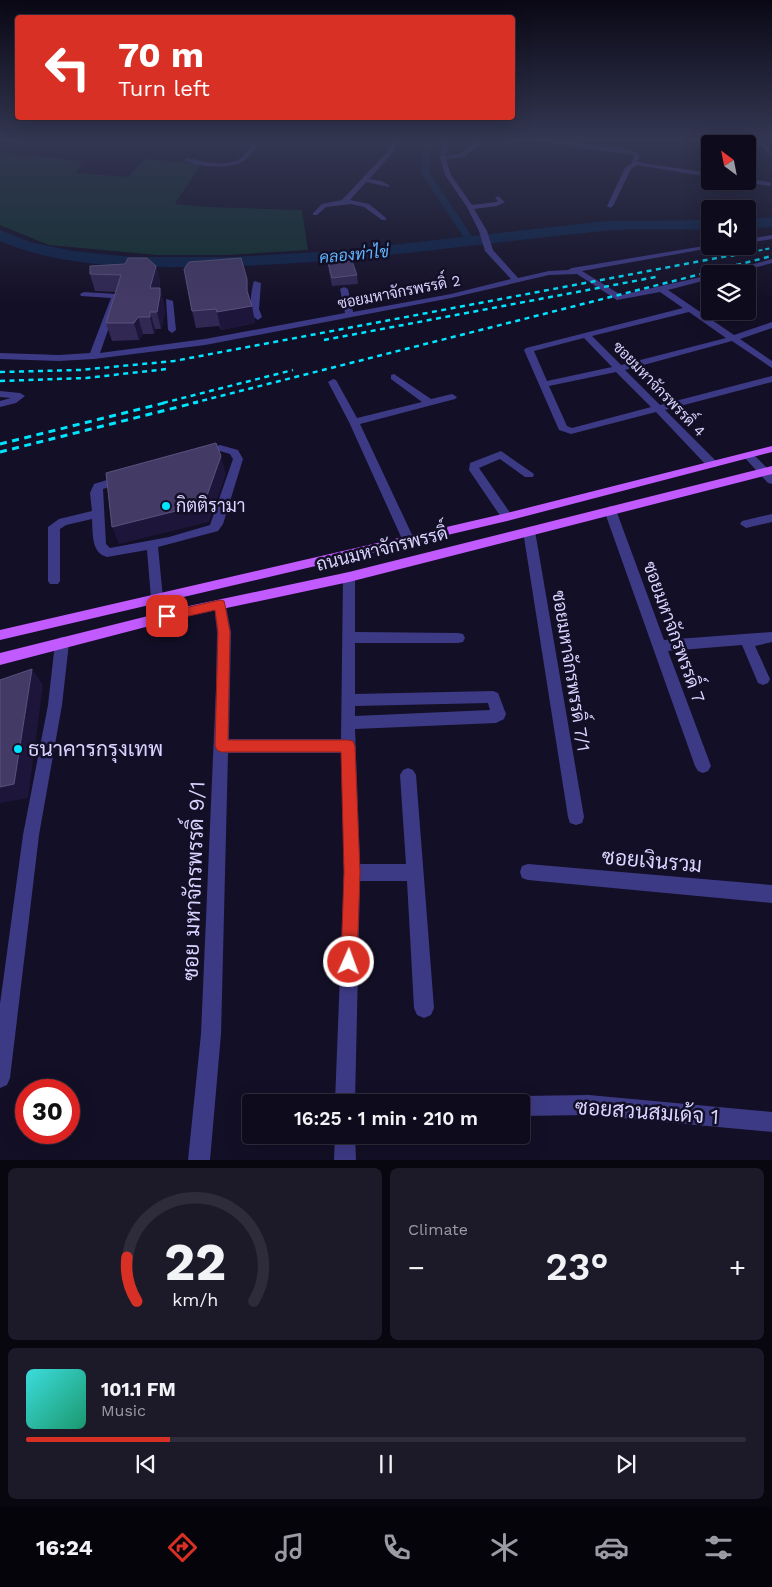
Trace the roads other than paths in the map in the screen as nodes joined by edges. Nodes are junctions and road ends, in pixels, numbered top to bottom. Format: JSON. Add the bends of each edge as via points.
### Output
{"nodes":[{"id":1,"x":350,"y":195,"type":"edge"},
{"id":2,"x":462,"y":195,"type":"edge"},
{"id":3,"x":615,"y":195,"type":"edge"},
{"id":4,"x":498,"y":198,"type":"dead end"},
{"id":5,"x":344,"y":202,"type":"junction"},
{"id":6,"x":610,"y":206,"type":"dead end"},
{"id":7,"x":470,"y":207,"type":"junction"},
{"id":8,"x":315,"y":214,"type":"dead end"},
{"id":9,"x":384,"y":219,"type":"dead end"},
{"id":10,"x":772,"y":237,"type":"edge"},
{"id":11,"x":756,"y":240,"type":"edge"},
{"id":12,"x":701,"y":249,"type":"edge"},
{"id":13,"x":772,"y":261,"type":"edge"},
{"id":14,"x":756,"y":265,"type":"edge"},
{"id":15,"x":570,"y":271,"type":"junction"},
{"id":16,"x":701,"y":279,"type":"edge"},
{"id":17,"x":516,"y":280,"type":"junction"},
{"id":18,"x":257,"y":283,"type":"dead end"},
{"id":19,"x":344,"y":289,"type":"dead end"},
{"id":20,"x":661,"y":289,"type":"junction"},
{"id":21,"x":84,"y":294,"type":"dead end"},
{"id":22,"x":169,"y":301,"type":"dead end"},
{"id":23,"x":689,"y":309,"type":"junction"},
{"id":24,"x":350,"y":316,"type":"junction"},
{"id":25,"x":772,"y":325,"type":"edge"},
{"id":26,"x":263,"y":332,"type":"junction"},
{"id":27,"x":586,"y":335,"type":"junction"},
{"id":28,"x":733,"y":339,"type":"junction"},
{"id":29,"x":172,"y":348,"type":"junction"},
{"id":30,"x":0,"y":356,"type":"edge"},
{"id":31,"x":94,"y":356,"type":"junction"},
{"id":32,"x":772,"y":365,"type":"edge"},
{"id":33,"x":618,"y":369,"type":"junction"},
{"id":34,"x":394,"y":377,"type":"dead end"},
{"id":35,"x":772,"y":379,"type":"edge"},
{"id":36,"x":332,"y":382,"type":"dead end"},
{"id":37,"x":545,"y":384,"type":"junction"},
{"id":38,"x":0,"y":394,"type":"edge"},
{"id":39,"x":452,"y":397,"type":"dead end"},
{"id":40,"x":430,"y":403,"type":"junction"},
{"id":41,"x":0,"y":404,"type":"edge"},
{"id":42,"x":657,"y":409,"type":"junction"},
{"id":43,"x":354,"y":422,"type":"junction"},
{"id":44,"x":772,"y":449,"type":"edge"},
{"id":45,"x":748,"y":455,"type":"junction"},
{"id":46,"x":712,"y":464,"type":"junction"},
{"id":47,"x":529,"y":474,"type":"dead end"},
{"id":48,"x":770,"y":474,"type":"edge"},
{"id":49,"x":610,"y":510,"type":"junction"},
{"id":50,"x":98,"y":514,"type":"junction"},
{"id":51,"x":507,"y":517,"type":"junction"},
{"id":52,"x":772,"y":518,"type":"edge"},
{"id":53,"x":746,"y":524,"type":"dead end"},
{"id":54,"x":529,"y":531,"type":"junction"},
{"id":55,"x":408,"y":539,"type":"junction"},
{"id":56,"x":152,"y":544,"type":"junction"},
{"id":57,"x":349,"y":577,"type":"junction"},
{"id":58,"x":54,"y":581,"type":"dead end"},
{"id":59,"x":157,"y":598,"type":"junction"},
{"id":60,"x":220,"y":605,"type":"junction"},
{"id":61,"x":0,"y":635,"type":"edge"},
{"id":62,"x":350,"y":637,"type":"junction"},
{"id":63,"x":772,"y":637,"type":"edge"},
{"id":64,"x":458,"y":638,"type":"dead end"},
{"id":65,"x":62,"y":643,"type":"junction"},
{"id":66,"x":660,"y":646,"type":"junction"},
{"id":67,"x":0,"y":659,"type":"edge"},
{"id":68,"x":764,"y":679,"type":"dead end"},
{"id":69,"x":349,"y":700,"type":"junction"},
{"id":70,"x":348,"y":723,"type":"junction"},
{"id":71,"x":221,"y":746,"type":"junction"},
{"id":72,"x":348,"y":746,"type":"junction"},
{"id":73,"x":703,"y":766,"type":"dead end"},
{"id":74,"x":408,"y":774,"type":"dead end"},
{"id":75,"x":576,"y":817,"type":"dead end"},
{"id":76,"x":352,"y":872,"type":"junction"},
{"id":77,"x":528,"y":872,"type":"dead end"},
{"id":78,"x":415,"y":873,"type":"junction"},
{"id":79,"x":772,"y":894,"type":"edge"},
{"id":80,"x":424,"y":1008,"type":"dead end"},
{"id":81,"x":0,"y":1078,"type":"edge"},
{"id":82,"x":345,"y":1094,"type":"edge"},
{"id":83,"x":530,"y":1106,"type":"edge"},
{"id":84,"x":772,"y":1122,"type":"edge"},
{"id":85,"x":345,"y":1144,"type":"edge"},
{"id":86,"x":199,"y":1160,"type":"edge"},
{"id":87,"x":345,"y":1160,"type":"edge"}],
"edges":[{"from":1,"to":5,"type":"street"},
{"from":2,"to":7,"type":"street"},
{"from":3,"to":6,"type":"street"},
{"from":4,"to":7,"type":"street","via":[[502,202],[498,204]]},
{"from":5,"to":8,"type":"street","via":[[324,206]]},
{"from":5,"to":9,"type":"street","via":[[368,205]]},
{"from":7,"to":17,"type":"street","via":[[489,251]]},
{"from":10,"to":11,"type":"street"},
{"from":12,"to":15,"type":"street"},
{"from":13,"to":14,"type":"street"},
{"from":15,"to":17,"type":"street","name":"ซอยมหาจักรพรรดิ์ 2"},
{"from":15,"to":20,"type":"street","name":"ซอยมหาจักรพรรดิ์ 2","via":[[579,272],[620,298]]},
{"from":16,"to":20,"type":"street","name":"ซอยมหาจักรพรรดิ์ 2"},
{"from":17,"to":24,"type":"street","name":"ซอยมหาจักรพรรดิ์ 2"},
{"from":18,"to":26,"type":"street","via":[[256,309]]},
{"from":19,"to":24,"type":"street"},
{"from":20,"to":23,"type":"street"},
{"from":21,"to":31,"type":"street","via":[[116,296]]},
{"from":22,"to":29,"type":"street"},
{"from":23,"to":27,"type":"street"},
{"from":23,"to":28,"type":"street"},
{"from":24,"to":26,"type":"street","name":"ซอยมหาจักรพรรดิ์ 2"},
{"from":25,"to":28,"type":"street"},
{"from":26,"to":29,"type":"street","name":"ซอยมหาจักรพรรดิ์ 2"},
{"from":27,"to":33,"type":"street","name":"ซอยมหาจักรพรรดิ์ 4"},
{"from":27,"to":37,"type":"street","via":[[529,350]]},
{"from":28,"to":32,"type":"street"},
{"from":28,"to":33,"type":"street"},
{"from":29,"to":31,"type":"street","name":"ซอยมหาจักรพรรดิ์ 2"},
{"from":30,"to":31,"type":"street","name":"ซอยมหาจักรพรรดิ์ 2"},
{"from":33,"to":37,"type":"street"},
{"from":33,"to":42,"type":"street","name":"ซอยมหาจักรพรรดิ์ 4"},
{"from":34,"to":40,"type":"street"},
{"from":35,"to":42,"type":"street"},
{"from":36,"to":43,"type":"street"},
{"from":37,"to":42,"type":"street","via":[[563,428],[568,431]]},
{"from":38,"to":41,"type":"street","via":[[20,396]]},
{"from":39,"to":40,"type":"street"},
{"from":40,"to":43,"type":"street"},
{"from":42,"to":46,"type":"street","name":"ซอยมหาจักรพรรดิ์ 4"},
{"from":43,"to":55,"type":"street"},
{"from":44,"to":45,"type":"main road","name":"ถนนมหาจักรพรรดิ์"},
{"from":45,"to":46,"type":"main road","name":"ถนนมหาจักรพรรดิ์"},
{"from":45,"to":48,"type":"street"},
{"from":46,"to":51,"type":"main road","name":"ถนนมหาจักรพรรดิ์"},
{"from":47,"to":51,"type":"street","via":[[501,454],[474,466]]},
{"from":48,"to":49,"type":"main road","name":"ถนนมหาจักรพรรดิ์"},
{"from":49,"to":54,"type":"main road","name":"ถนนมหาจักรพรรดิ์"},
{"from":49,"to":66,"type":"street","name":"ซอยมหาจักรพรรดิ์ 7"},
{"from":50,"to":56,"type":"street","via":[[100,545],[107,553]]},
{"from":50,"to":56,"type":"street","via":[[96,494],[100,485],[220,448],[234,452],[238,459],[218,524],[209,530]]},
{"from":50,"to":58,"type":"street","via":[[54,527]]},
{"from":51,"to":55,"type":"main road","name":"ถนนมหาจักรพรรดิ์"},
{"from":52,"to":53,"type":"street"},
{"from":54,"to":57,"type":"main road","name":"ถนนมหาจักรพรรดิ์"},
{"from":54,"to":75,"type":"street","name":"ซอยมหาจักรพรรดิ์ 7/1"},
{"from":55,"to":59,"type":"main road","name":"ถนนมหาจักรพรรดิ์"},
{"from":56,"to":59,"type":"street"},
{"from":57,"to":60,"type":"main road","name":"ถนนมหาจักรพรรดิ์"},
{"from":57,"to":62,"type":"street"},
{"from":59,"to":61,"type":"main road","name":"ถนนมหาจักรพรรดิ์"},
{"from":60,"to":65,"type":"main road","name":"ถนนมหาจักรพรรดิ์"},
{"from":60,"to":71,"type":"street","name":"ซอย มหาจักรพรรดิ์ 9/1","via":[[224,632]]},
{"from":62,"to":64,"type":"street"},
{"from":62,"to":69,"type":"street"},
{"from":63,"to":66,"type":"street"},
{"from":63,"to":68,"type":"street","via":[[749,642],[748,647]]},
{"from":65,"to":67,"type":"main road","name":"ถนนมหาจักรพรรดิ์"},
{"from":65,"to":81,"type":"street","via":[[55,705],[31,835]]},
{"from":66,"to":73,"type":"street","name":"ซอยมหาจักรพรรดิ์ 7"},
{"from":69,"to":70,"type":"street"},
{"from":69,"to":70,"type":"street","via":[[493,697],[499,714]]},
{"from":70,"to":72,"type":"street"},
{"from":71,"to":72,"type":"street"},
{"from":71,"to":86,"type":"street","name":"ซอย มหาจักรพรรดิ์ 9/1","via":[[211,1034]]},
{"from":72,"to":76,"type":"street"},
{"from":74,"to":78,"type":"street"},
{"from":76,"to":78,"type":"street"},
{"from":76,"to":82,"type":"street"},
{"from":77,"to":79,"type":"street","name":"ซอยเงินรวม"},
{"from":78,"to":80,"type":"street"},
{"from":83,"to":84,"type":"street","name":"ซอยสวนสมเด้จ 1","via":[[589,1105]]},
{"from":85,"to":87,"type":"street"}]}
